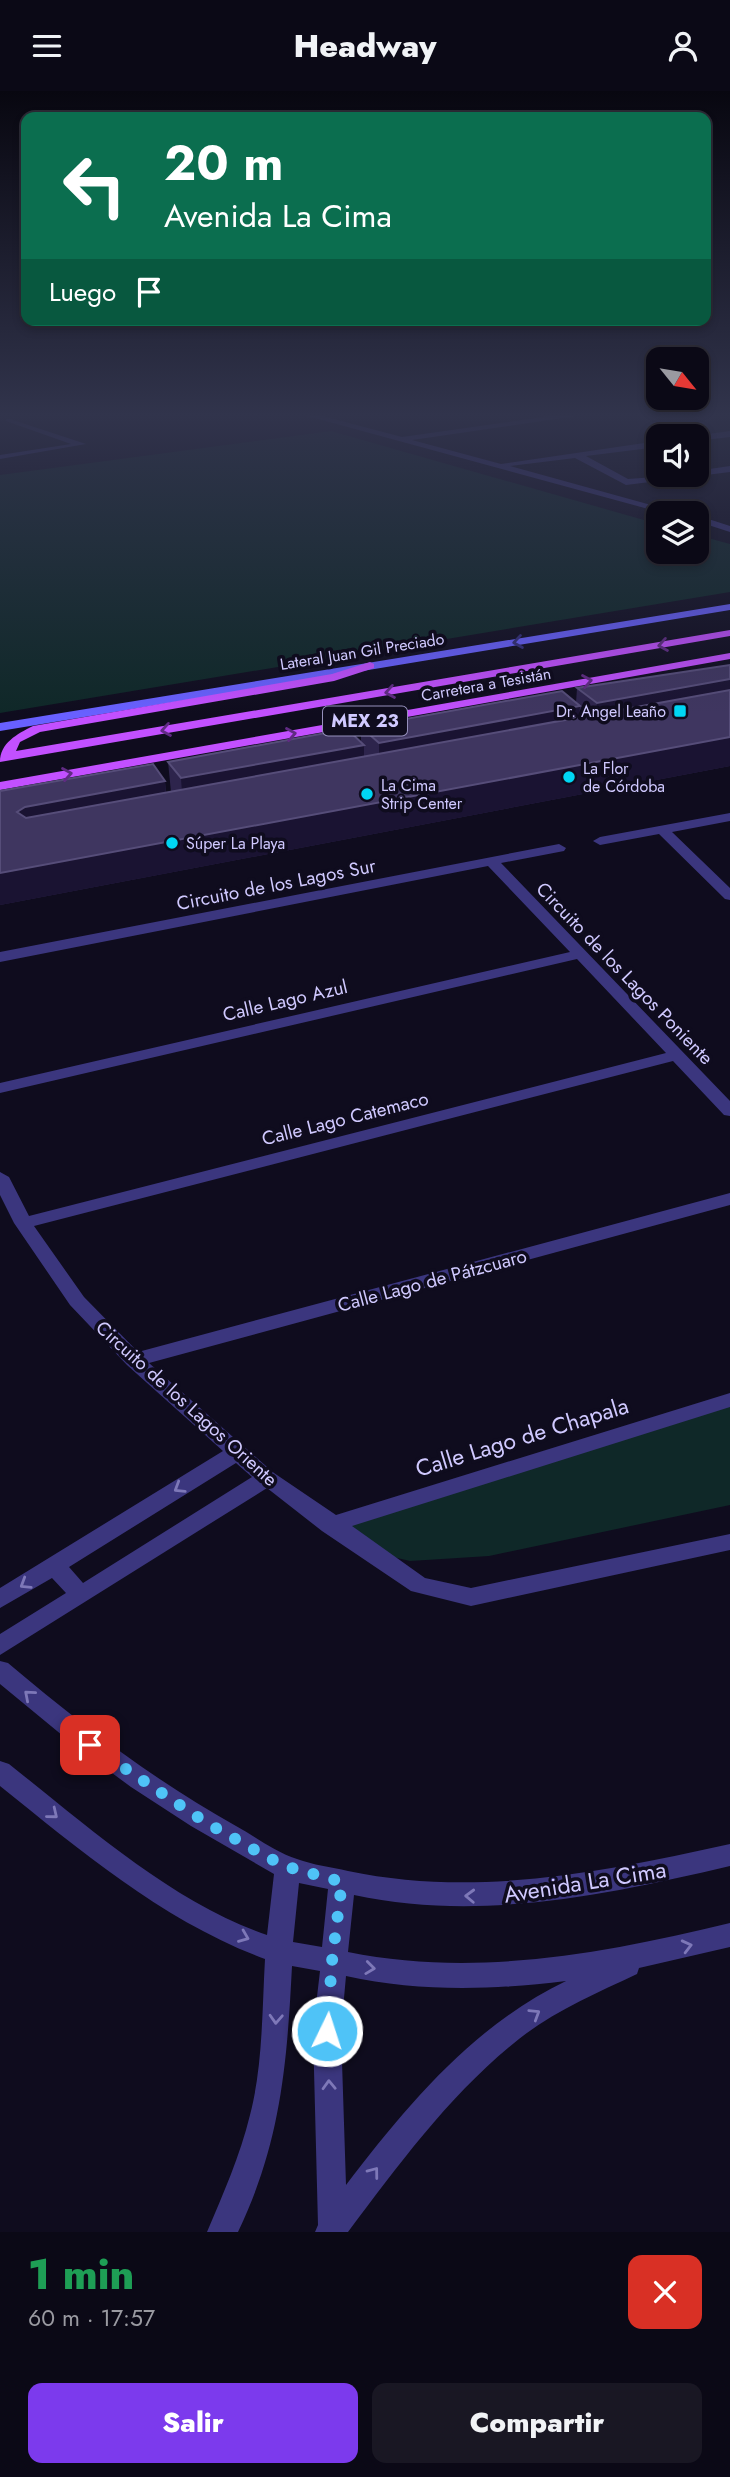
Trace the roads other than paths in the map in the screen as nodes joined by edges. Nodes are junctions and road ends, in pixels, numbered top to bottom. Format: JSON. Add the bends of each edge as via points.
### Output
{"nodes":[{"id":1,"x":730,"y":514,"type":"edge"},
{"id":2,"x":709,"y":517,"type":"edge"},
{"id":3,"x":709,"y":523,"type":"edge"},
{"id":4,"x":730,"y":529,"type":"edge"},
{"id":5,"x":730,"y":607,"type":"edge"},
{"id":6,"x":730,"y":633,"type":"edge"},
{"id":7,"x":730,"y":656,"type":"edge"},
{"id":8,"x":369,"y":666,"type":"junction"},
{"id":9,"x":0,"y":727,"type":"edge"},
{"id":10,"x":3,"y":758,"type":"edge"},
{"id":11,"x":0,"y":786,"type":"edge"},
{"id":12,"x":730,"y":817,"type":"edge"},
{"id":13,"x":661,"y":829,"type":"junction"},
{"id":14,"x":600,"y":841,"type":"dead end"},
{"id":15,"x":559,"y":848,"type":"dead end"},
{"id":16,"x":492,"y":862,"type":"junction"},
{"id":17,"x":730,"y":896,"type":"edge"},
{"id":18,"x":580,"y":954,"type":"junction"},
{"id":19,"x":0,"y":957,"type":"edge"},
{"id":20,"x":677,"y":1055,"type":"junction"},
{"id":21,"x":0,"y":1088,"type":"edge"},
{"id":22,"x":730,"y":1111,"type":"edge"},
{"id":23,"x":0,"y":1177,"type":"edge"},
{"id":24,"x":730,"y":1199,"type":"edge"},
{"id":25,"x":23,"y":1223,"type":"junction"},
{"id":26,"x":134,"y":1360,"type":"junction"},
{"id":27,"x":730,"y":1400,"type":"edge"},
{"id":28,"x":237,"y":1452,"type":"junction"},
{"id":29,"x":267,"y":1478,"type":"junction"},
{"id":30,"x":330,"y":1525,"type":"junction"},
{"id":31,"x":730,"y":1542,"type":"edge"},
{"id":32,"x":54,"y":1566,"type":"junction"},
{"id":33,"x":81,"y":1595,"type":"junction"},
{"id":34,"x":0,"y":1599,"type":"edge"},
{"id":35,"x":0,"y":1646,"type":"edge"},
{"id":36,"x":0,"y":1669,"type":"edge"},
{"id":37,"x":0,"y":1771,"type":"edge"},
{"id":38,"x":730,"y":1855,"type":"edge"},
{"id":39,"x":288,"y":1867,"type":"junction"},
{"id":40,"x":342,"y":1882,"type":"junction"},
{"id":41,"x":730,"y":1935,"type":"edge"},
{"id":42,"x":279,"y":1951,"type":"junction"},
{"id":43,"x":644,"y":1957,"type":"junction"},
{"id":44,"x":332,"y":1961,"type":"junction"},
{"id":45,"x":332,"y":2229,"type":"edge"},
{"id":46,"x":222,"y":2232,"type":"edge"}],
"edges":[{"from":1,"to":2,"type":"street"},
{"from":3,"to":4,"type":"street"},
{"from":5,"to":8,"type":"main road","name":"Lateral Juan Gil Preciado","one_way":true},
{"from":6,"to":10,"type":"main road","name":"Carretera a Tesistán","number":"MEX 23","one_way":true},
{"from":11,"to":7,"type":"main road","name":"Carretera a Tesistán","number":"MEX 23","one_way":true},
{"from":8,"to":9,"type":"main road","name":"Lateral Juan Gil Preciado"},
{"from":8,"to":10,"type":"main road","via":[[334,677],[37,729],[15,740]]},
{"from":12,"to":13,"type":"street"},
{"from":13,"to":14,"type":"street"},
{"from":13,"to":17,"type":"street"},
{"from":15,"to":16,"type":"street","name":"Circuito de los Lagos Sur"},
{"from":16,"to":18,"type":"street","name":"Circuito de los Lagos Poniente"},
{"from":16,"to":19,"type":"street","name":"Circuito de los Lagos Sur"},
{"from":18,"to":20,"type":"street","name":"Circuito de los Lagos Poniente"},
{"from":18,"to":21,"type":"street","name":"Calle Lago Azul"},
{"from":20,"to":22,"type":"street","name":"Circuito de los Lagos Poniente"},
{"from":20,"to":25,"type":"street","name":"Calle Lago Catemaco"},
{"from":23,"to":25,"type":"street","name":"Circuito de los Lagos Oriente"},
{"from":24,"to":26,"type":"street","name":"Calle Lago de Pátzcuaro"},
{"from":25,"to":26,"type":"street","name":"Circuito de los Lagos Oriente","via":[[77,1301]]},
{"from":26,"to":28,"type":"street","name":"Circuito de los Lagos Oriente"},
{"from":27,"to":30,"type":"street","name":"Calle Lago de Chapala"},
{"from":28,"to":29,"type":"street","name":"Circuito de los Lagos Oriente"},
{"from":28,"to":32,"type":"street","one_way":true},
{"from":29,"to":30,"type":"street","name":"Circuito de los Lagos Oriente"},
{"from":29,"to":33,"type":"street"},
{"from":30,"to":31,"type":"street","name":"Circuito de los Lagos Oriente","via":[[419,1585],[471,1597]]},
{"from":32,"to":33,"type":"street"},
{"from":32,"to":34,"type":"street","one_way":true},
{"from":33,"to":35,"type":"street"},
{"from":39,"to":36,"type":"street","name":"Avenida La Cima","one_way":true,"via":[[205,1822],[111,1761]]},
{"from":37,"to":42,"type":"street","one_way":true,"via":[[165,1895],[217,1926]]},
{"from":38,"to":40,"type":"street","name":"Avenida La Cima","one_way":true,"via":[[623,1880],[526,1894],[418,1893]]},
{"from":39,"to":40,"type":"street","name":"Avenida La Cima"},
{"from":39,"to":42,"type":"street"},
{"from":40,"to":44,"type":"street"},
{"from":43,"to":41,"type":"street","one_way":true},
{"from":42,"to":44,"type":"street"},
{"from":42,"to":46,"type":"street","one_way":true,"via":[[274,2052],[265,2114]]},
{"from":44,"to":43,"type":"street","one_way":true,"via":[[421,1974],[519,1975]]},
{"from":45,"to":43,"type":"street","one_way":true,"via":[[400,2138],[445,2088],[510,2029],[561,1997]]},
{"from":45,"to":44,"type":"street","one_way":true,"via":[[327,2031]]}]}
